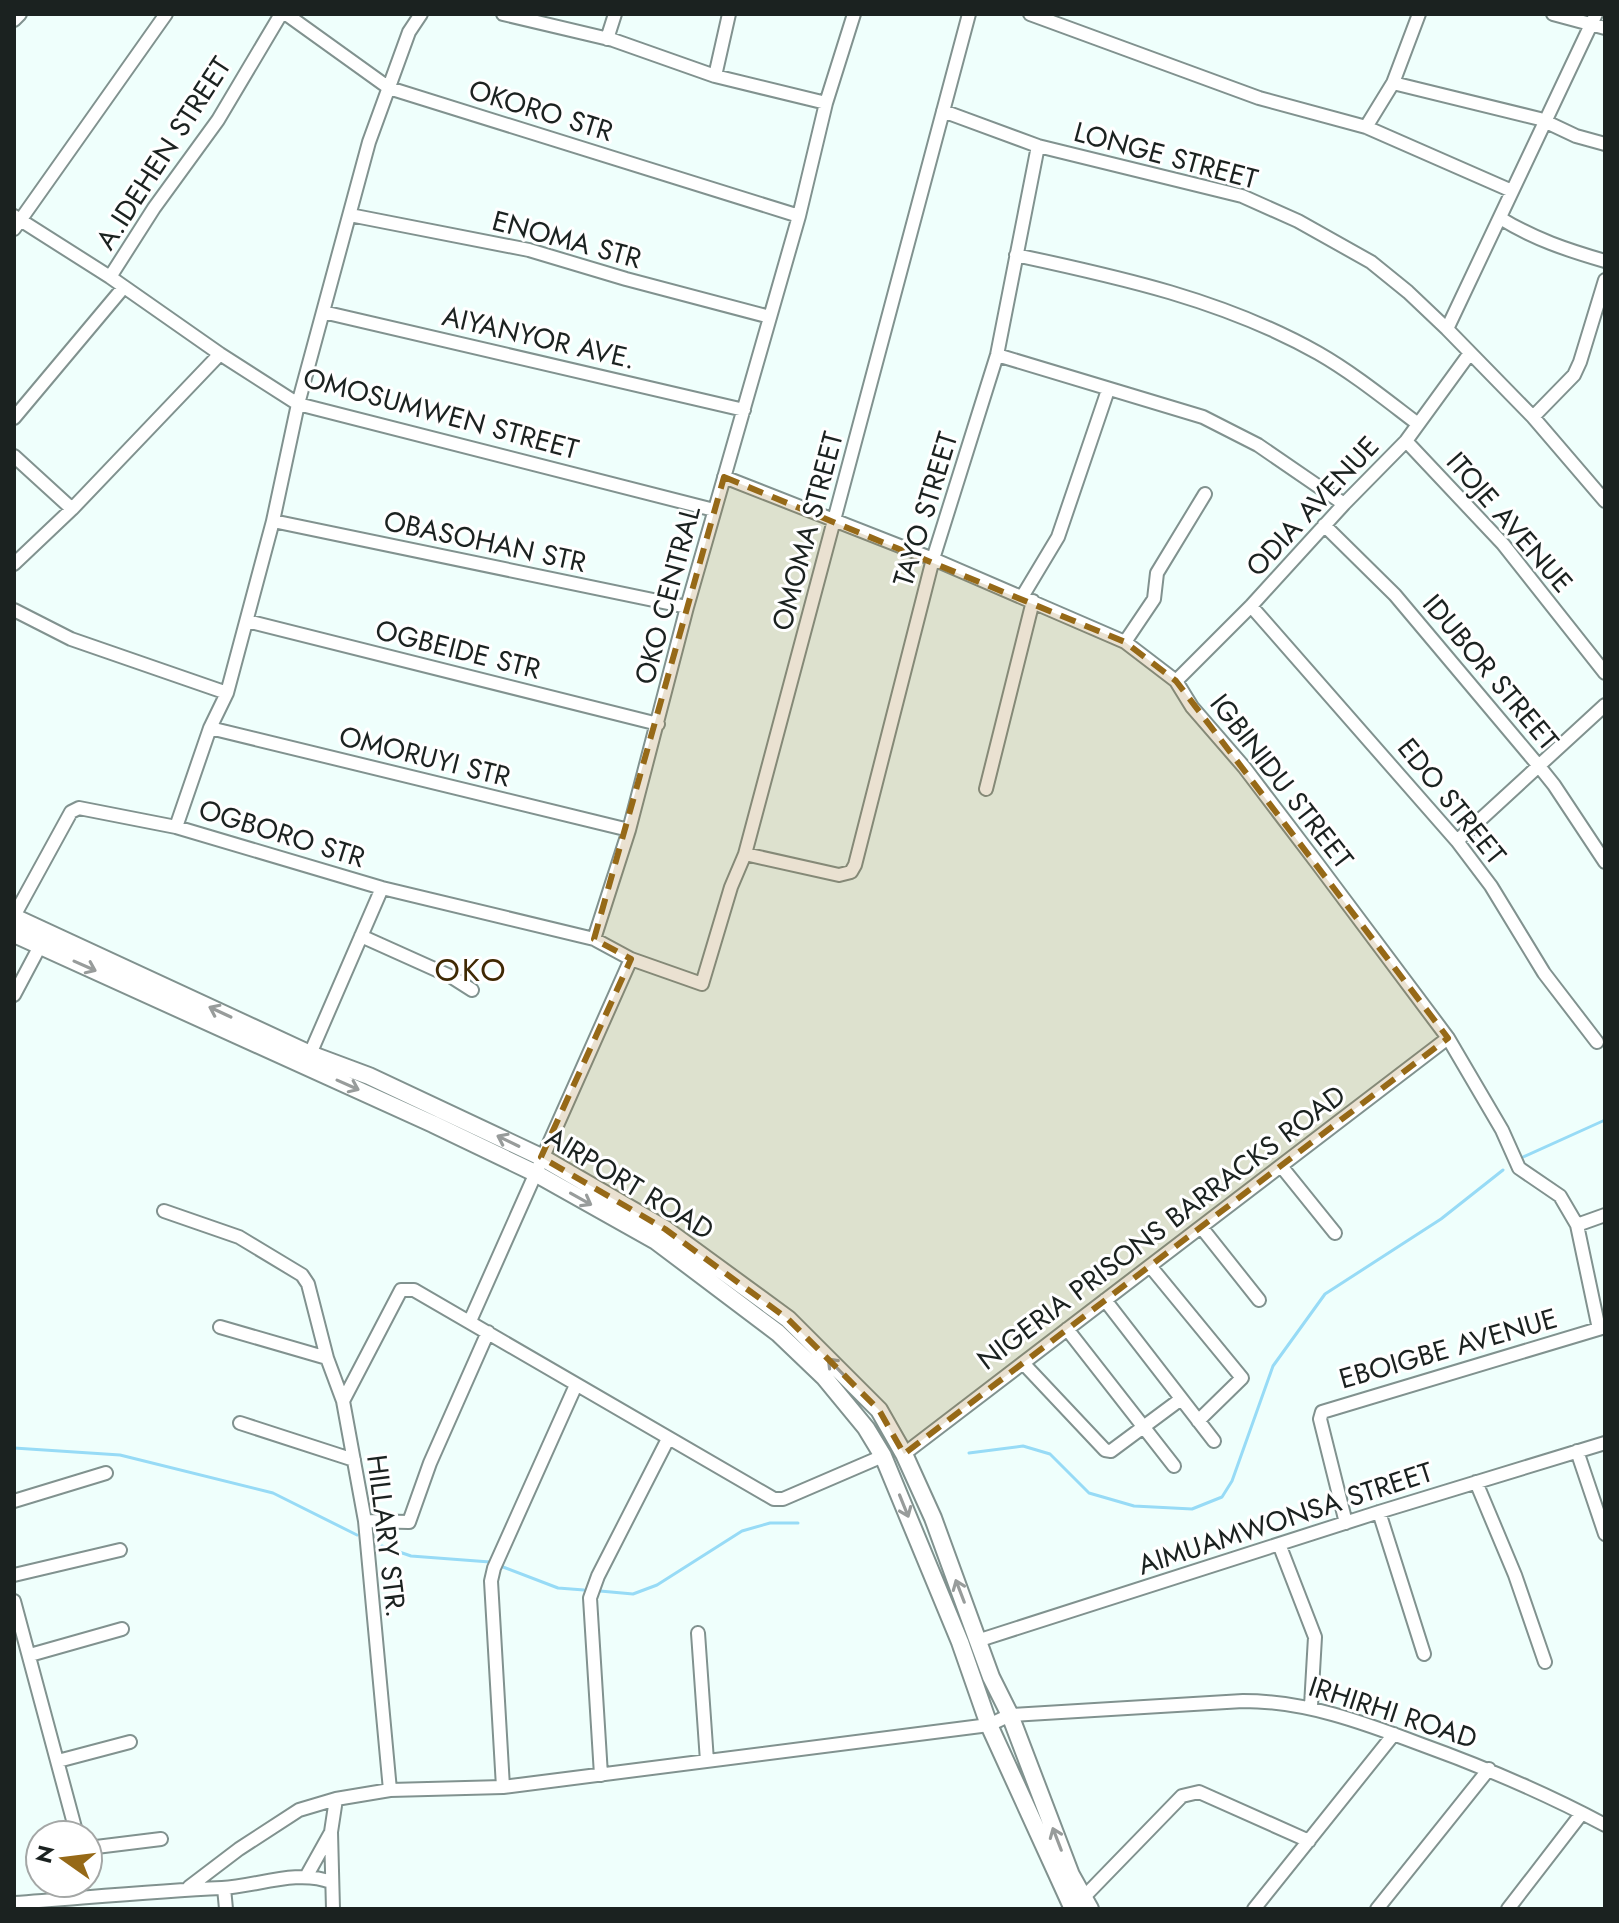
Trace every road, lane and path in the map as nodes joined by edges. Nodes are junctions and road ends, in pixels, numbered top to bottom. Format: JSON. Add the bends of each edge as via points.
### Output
{"nodes":[{"id":1,"x":20,"y":14,"type":"edge"},
{"id":2,"x":166,"y":14,"type":"edge"},
{"id":3,"x":284,"y":14,"type":"edge"},
{"id":4,"x":421,"y":14,"type":"edge"},
{"id":5,"x":503,"y":14,"type":"edge"},
{"id":6,"x":615,"y":14,"type":"edge"},
{"id":7,"x":729,"y":14,"type":"edge"},
{"id":8,"x":854,"y":14,"type":"edge"},
{"id":9,"x":969,"y":14,"type":"edge"},
{"id":10,"x":1030,"y":14,"type":"edge"},
{"id":11,"x":1419,"y":14,"type":"edge"},
{"id":12,"x":1553,"y":14,"type":"edge"},
{"id":13,"x":1594,"y":19,"type":"edge"},
{"id":14,"x":14,"y":20,"type":"edge"},
{"id":15,"x":1605,"y":28,"type":"edge"},
{"id":16,"x":607,"y":39,"type":"junction"},
{"id":17,"x":715,"y":76,"type":"junction"},
{"id":18,"x":1393,"y":83,"type":"junction"},
{"id":19,"x":389,"y":88,"type":"junction"},
{"id":20,"x":826,"y":103,"type":"junction"},
{"id":21,"x":943,"y":111,"type":"junction"},
{"id":22,"x":1545,"y":123,"type":"junction"},
{"id":23,"x":1366,"y":127,"type":"junction"},
{"id":24,"x":1605,"y":144,"type":"edge"},
{"id":25,"x":1038,"y":146,"type":"junction"},
{"id":26,"x":1512,"y":191,"type":"junction"},
{"id":27,"x":350,"y":215,"type":"junction"},
{"id":28,"x":799,"y":216,"type":"junction"},
{"id":29,"x":1500,"y":218,"type":"junction"},
{"id":30,"x":17,"y":222,"type":"edge"},
{"id":31,"x":1016,"y":255,"type":"junction"},
{"id":32,"x":1605,"y":261,"type":"edge"},
{"id":33,"x":110,"y":277,"type":"junction"},
{"id":34,"x":1605,"y":280,"type":"edge"},
{"id":35,"x":123,"y":288,"type":"junction"},
{"id":36,"x":323,"y":312,"type":"junction"},
{"id":37,"x":770,"y":317,"type":"junction"},
{"id":38,"x":1447,"y":329,"type":"junction"},
{"id":39,"x":1470,"y":353,"type":"junction"},
{"id":40,"x":220,"y":354,"type":"junction"},
{"id":41,"x":997,"y":355,"type":"junction"},
{"id":42,"x":1108,"y":390,"type":"junction"},
{"id":43,"x":298,"y":404,"type":"junction"},
{"id":44,"x":744,"y":410,"type":"junction"},
{"id":45,"x":1533,"y":417,"type":"junction"},
{"id":46,"x":14,"y":418,"type":"edge"},
{"id":47,"x":1418,"y":424,"type":"junction"},
{"id":48,"x":1406,"y":441,"type":"junction"},
{"id":49,"x":14,"y":456,"type":"edge"},
{"id":50,"x":724,"y":477,"type":"junction"},
{"id":51,"x":1205,"y":494,"type":"dead end"},
{"id":52,"x":1605,"y":501,"type":"edge"},
{"id":53,"x":1344,"y":504,"type":"junction"},
{"id":54,"x":72,"y":509,"type":"junction"},
{"id":55,"x":714,"y":510,"type":"junction"},
{"id":56,"x":834,"y":520,"type":"junction"},
{"id":57,"x":273,"y":521,"type":"junction"},
{"id":58,"x":1324,"y":525,"type":"junction"},
{"id":59,"x":933,"y":559,"type":"junction"},
{"id":60,"x":14,"y":564,"type":"edge"},
{"id":61,"x":1028,"y":599,"type":"junction"},
{"id":62,"x":1251,"y":606,"type":"junction"},
{"id":63,"x":687,"y":607,"type":"junction"},
{"id":64,"x":14,"y":610,"type":"edge"},
{"id":65,"x":247,"y":621,"type":"junction"},
{"id":66,"x":1125,"y":642,"type":"junction"},
{"id":67,"x":1605,"y":673,"type":"edge"},
{"id":68,"x":1176,"y":681,"type":"junction"},
{"id":69,"x":227,"y":693,"type":"junction"},
{"id":70,"x":1605,"y":705,"type":"edge"},
{"id":71,"x":658,"y":724,"type":"junction"},
{"id":72,"x":210,"y":728,"type":"junction"},
{"id":73,"x":1538,"y":765,"type":"junction"},
{"id":74,"x":986,"y":789,"type":"dead end"},
{"id":75,"x":176,"y":827,"type":"junction"},
{"id":76,"x":629,"y":830,"type":"junction"},
{"id":77,"x":1457,"y":841,"type":"junction"},
{"id":78,"x":745,"y":854,"type":"junction"},
{"id":79,"x":1605,"y":862,"type":"edge"},
{"id":80,"x":382,"y":888,"type":"junction"},
{"id":81,"x":14,"y":917,"type":"edge"},
{"id":82,"x":14,"y":934,"type":"edge"},
{"id":83,"x":361,"y":936,"type":"junction"},
{"id":84,"x":594,"y":939,"type":"junction"},
{"id":85,"x":40,"y":946,"type":"junction"},
{"id":86,"x":631,"y":959,"type":"junction"},
{"id":87,"x":472,"y":990,"type":"dead end"},
{"id":88,"x":14,"y":995,"type":"edge"},
{"id":89,"x":1448,"y":1038,"type":"junction"},
{"id":90,"x":1597,"y":1042,"type":"dead end"},
{"id":91,"x":310,"y":1054,"type":"junction"},
{"id":92,"x":538,"y":1165,"type":"junction"},
{"id":93,"x":1281,"y":1166,"type":"junction"},
{"id":94,"x":164,"y":1211,"type":"dead end"},
{"id":95,"x":1605,"y":1215,"type":"edge"},
{"id":96,"x":1577,"y":1225,"type":"junction"},
{"id":97,"x":1201,"y":1227,"type":"junction"},
{"id":98,"x":1335,"y":1233,"type":"dead end"},
{"id":99,"x":1150,"y":1266,"type":"junction"},
{"id":100,"x":1105,"y":1300,"type":"junction"},
{"id":101,"x":1259,"y":1300,"type":"dead end"},
{"id":102,"x":470,"y":1321,"type":"junction"},
{"id":103,"x":220,"y":1327,"type":"dead end"},
{"id":104,"x":1602,"y":1328,"type":"edge"},
{"id":105,"x":1067,"y":1329,"type":"junction"},
{"id":106,"x":488,"y":1332,"type":"junction"},
{"id":107,"x":327,"y":1358,"type":"junction"},
{"id":108,"x":1023,"y":1363,"type":"junction"},
{"id":109,"x":576,"y":1385,"type":"junction"},
{"id":110,"x":1181,"y":1399,"type":"junction"},
{"id":111,"x":343,"y":1401,"type":"junction"},
{"id":112,"x":1198,"y":1421,"type":"junction"},
{"id":113,"x":240,"y":1423,"type":"dead end"},
{"id":114,"x":1144,"y":1427,"type":"junction"},
{"id":115,"x":668,"y":1439,"type":"junction"},
{"id":116,"x":1214,"y":1441,"type":"dead end"},
{"id":117,"x":1605,"y":1443,"type":"edge"},
{"id":118,"x":1577,"y":1451,"type":"junction"},
{"id":119,"x":904,"y":1454,"type":"junction"},
{"id":120,"x":883,"y":1456,"type":"junction"},
{"id":121,"x":354,"y":1460,"type":"junction"},
{"id":122,"x":1174,"y":1466,"type":"dead end"},
{"id":123,"x":106,"y":1473,"type":"dead end"},
{"id":124,"x":1476,"y":1482,"type":"junction"},
{"id":125,"x":14,"y":1501,"type":"edge"},
{"id":126,"x":1379,"y":1512,"type":"junction"},
{"id":127,"x":365,"y":1521,"type":"junction"},
{"id":128,"x":1346,"y":1523,"type":"junction"},
{"id":129,"x":1605,"y":1534,"type":"edge"},
{"id":130,"x":1279,"y":1544,"type":"junction"},
{"id":131,"x":120,"y":1550,"type":"dead end"},
{"id":132,"x":14,"y":1575,"type":"edge"},
{"id":133,"x":14,"y":1601,"type":"edge"},
{"id":134,"x":122,"y":1629,"type":"dead end"},
{"id":135,"x":698,"y":1633,"type":"dead end"},
{"id":136,"x":980,"y":1640,"type":"junction"},
{"id":137,"x":1424,"y":1654,"type":"dead end"},
{"id":138,"x":30,"y":1655,"type":"junction"},
{"id":139,"x":1545,"y":1662,"type":"dead end"},
{"id":140,"x":1311,"y":1706,"type":"junction"},
{"id":141,"x":1010,"y":1715,"type":"junction"},
{"id":142,"x":989,"y":1725,"type":"junction"},
{"id":143,"x":1394,"y":1734,"type":"junction"},
{"id":144,"x":130,"y":1742,"type":"dead end"},
{"id":145,"x":58,"y":1761,"type":"junction"},
{"id":146,"x":707,"y":1761,"type":"junction"},
{"id":147,"x":1489,"y":1769,"type":"junction"},
{"id":148,"x":601,"y":1775,"type":"junction"},
{"id":149,"x":503,"y":1787,"type":"junction"},
{"id":150,"x":390,"y":1790,"type":"junction"},
{"id":151,"x":336,"y":1799,"type":"junction"},
{"id":152,"x":1582,"y":1813,"type":"junction"},
{"id":153,"x":73,"y":1819,"type":"edge"},
{"id":154,"x":1605,"y":1825,"type":"edge"},
{"id":155,"x":331,"y":1832,"type":"junction"},
{"id":156,"x":161,"y":1839,"type":"dead end"},
{"id":157,"x":1309,"y":1841,"type":"junction"},
{"id":158,"x":104,"y":1846,"type":"edge"},
{"id":159,"x":306,"y":1877,"type":"junction"},
{"id":160,"x":331,"y":1882,"type":"junction"},
{"id":161,"x":189,"y":1887,"type":"junction"},
{"id":162,"x":224,"y":1888,"type":"junction"},
{"id":163,"x":119,"y":1895,"type":"junction"},
{"id":164,"x":14,"y":1903,"type":"edge"},
{"id":165,"x":1082,"y":1905,"type":"edge"},
{"id":166,"x":120,"y":1909,"type":"edge"},
{"id":167,"x":226,"y":1909,"type":"edge"},
{"id":168,"x":333,"y":1909,"type":"edge"},
{"id":169,"x":1254,"y":1909,"type":"edge"},
{"id":170,"x":1377,"y":1909,"type":"edge"},
{"id":171,"x":1508,"y":1909,"type":"edge"}],
"edges":[{"from":1,"to":14,"type":"street"},
{"from":2,"to":30,"type":"street"},
{"from":3,"to":19,"type":"street","name":"OKORO STR"},
{"from":3,"to":33,"type":"street","name":"A.IDEHEN STREET"},
{"from":4,"to":19,"type":"street"},
{"from":5,"to":16,"type":"street"},
{"from":6,"to":16,"type":"street"},
{"from":7,"to":17,"type":"street"},
{"from":8,"to":20,"type":"street","name":"OKO CENTRAL"},
{"from":9,"to":21,"type":"street","name":"OMOMA STREET"},
{"from":10,"to":23,"type":"street","via":[[1259,98]]},
{"from":11,"to":18,"type":"street"},
{"from":12,"to":13,"type":"street"},
{"from":13,"to":15,"type":"street"},
{"from":13,"to":22,"type":"street"},
{"from":16,"to":17,"type":"street"},
{"from":17,"to":20,"type":"street"},
{"from":18,"to":22,"type":"street"},
{"from":18,"to":23,"type":"street"},
{"from":19,"to":27,"type":"street"},
{"from":19,"to":28,"type":"street","name":"OKORO STR"},
{"from":20,"to":28,"type":"street","name":"OKO CENTRAL"},
{"from":21,"to":25,"type":"street","name":"LONGE STREET"},
{"from":21,"to":56,"type":"street","name":"OMOMA STREET"},
{"from":22,"to":24,"type":"street"},
{"from":22,"to":26,"type":"street"},
{"from":23,"to":26,"type":"street"},
{"from":25,"to":31,"type":"street","name":"TAYO STREET"},
{"from":25,"to":38,"type":"street","name":"LONGE STREET","via":[[1242,196],[1298,221],[1371,262]]},
{"from":26,"to":29,"type":"street"},
{"from":27,"to":36,"type":"street"},
{"from":27,"to":37,"type":"street","name":"ENOMA STR","via":[[529,250]]},
{"from":28,"to":37,"type":"street","name":"OKO CENTRAL"},
{"from":29,"to":32,"type":"street","via":[[1558,248]]},
{"from":29,"to":38,"type":"street"},
{"from":30,"to":33,"type":"street","name":"OMOSUMWEN STREET"},
{"from":31,"to":41,"type":"street","name":"TAYO STREET"},
{"from":31,"to":47,"type":"street","via":[[1111,275],[1232,311],[1318,353]]},
{"from":33,"to":35,"type":"street","name":"OMOSUMWEN STREET"},
{"from":34,"to":45,"type":"street","via":[[1574,375]]},
{"from":35,"to":40,"type":"street","name":"OMOSUMWEN STREET"},
{"from":35,"to":46,"type":"street"},
{"from":36,"to":43,"type":"street"},
{"from":36,"to":44,"type":"street","name":"AIYANYOR AVE."},
{"from":37,"to":44,"type":"street","name":"OKO CENTRAL"},
{"from":38,"to":39,"type":"street","name":"LONGE STREET"},
{"from":39,"to":45,"type":"street","name":"LONGE STREET"},
{"from":39,"to":47,"type":"street","name":"ODIA AVENUE"},
{"from":40,"to":43,"type":"street","name":"OMOSUMWEN STREET"},
{"from":40,"to":54,"type":"street"},
{"from":41,"to":42,"type":"street"},
{"from":41,"to":59,"type":"street","name":"TAYO STREET"},
{"from":42,"to":53,"type":"street","via":[[1203,417],[1258,445]]},
{"from":42,"to":61,"type":"street","via":[[1058,537]]},
{"from":43,"to":55,"type":"street","name":"OMOSUMWEN STREET"},
{"from":43,"to":57,"type":"street"},
{"from":44,"to":50,"type":"street","name":"OKO CENTRAL"},
{"from":45,"to":52,"type":"street","name":"LONGE STREET"},
{"from":47,"to":48,"type":"street","name":"ODIA AVENUE"},
{"from":48,"to":53,"type":"street","name":"ODIA AVENUE"},
{"from":48,"to":67,"type":"street","name":"ITOJE AVENUE","via":[[1503,544]]},
{"from":49,"to":54,"type":"street"},
{"from":50,"to":55,"type":"street","name":"OKO CENTRAL"},
{"from":50,"to":56,"type":"street","name":"IGBINIDU STREET"},
{"from":51,"to":66,"type":"street","via":[[1157,573],[1154,599]]},
{"from":53,"to":58,"type":"street","name":"ODIA AVENUE"},
{"from":54,"to":60,"type":"street"},
{"from":55,"to":63,"type":"street","name":"OKO CENTRAL"},
{"from":56,"to":59,"type":"street","name":"IGBINIDU STREET"},
{"from":56,"to":78,"type":"street","name":"OMOMA STREET"},
{"from":57,"to":63,"type":"street","name":"OBASOHAN STR"},
{"from":57,"to":65,"type":"street"},
{"from":58,"to":62,"type":"street","name":"ODIA AVENUE"},
{"from":58,"to":73,"type":"street","name":"IDUBOR STREET","via":[[1395,595]]},
{"from":59,"to":61,"type":"street","name":"IGBINIDU STREET"},
{"from":59,"to":78,"type":"street","name":"TAYO STREET","via":[[851,872],[839,875]]},
{"from":61,"to":66,"type":"street","name":"IGBINIDU STREET"},
{"from":61,"to":74,"type":"street"},
{"from":62,"to":68,"type":"street","name":"ODIA AVENUE"},
{"from":62,"to":77,"type":"street","name":"EDO STREET"},
{"from":63,"to":71,"type":"street","name":"OKO CENTRAL"},
{"from":64,"to":69,"type":"street","via":[[71,639]]},
{"from":65,"to":69,"type":"street"},
{"from":65,"to":71,"type":"street","name":"OGBEIDE STR"},
{"from":66,"to":68,"type":"street","name":"IGBINIDU STREET"},
{"from":68,"to":89,"type":"street","name":"IGBINIDU STREET"},
{"from":69,"to":72,"type":"street"},
{"from":70,"to":73,"type":"street"},
{"from":71,"to":76,"type":"street","name":"OKO CENTRAL"},
{"from":72,"to":75,"type":"street"},
{"from":72,"to":76,"type":"street","name":"OMORUYI STR"},
{"from":73,"to":77,"type":"street"},
{"from":73,"to":79,"type":"street","name":"IDUBOR STREET"},
{"from":75,"to":80,"type":"street","name":"OGBORO STR"},
{"from":75,"to":81,"type":"street","name":"OGBORO STR","via":[[79,808],[71,812]]},
{"from":76,"to":84,"type":"street","name":"OKO CENTRAL"},
{"from":77,"to":90,"type":"street","name":"EDO STREET","via":[[1544,973]]},
{"from":78,"to":86,"type":"street","name":"OMOMA STREET","via":[[702,984]]},
{"from":80,"to":83,"type":"street"},
{"from":80,"to":84,"type":"street","name":"OGBORO STR"},
{"from":91,"to":81,"type":"main road","name":"AIRPORT ROAD","one_way":true},
{"from":82,"to":85,"type":"main road","name":"AIRPORT ROAD"},
{"from":83,"to":87,"type":"street"},
{"from":83,"to":91,"type":"street"},
{"from":84,"to":86,"type":"street"},
{"from":85,"to":88,"type":"street"},
{"from":85,"to":92,"type":"main road","name":"AIRPORT ROAD","one_way":true},
{"from":86,"to":92,"type":"street"},
{"from":89,"to":93,"type":"street","name":"NIGERIA PRISONS BARRACKS ROAD"},
{"from":89,"to":96,"type":"street","name":"IGBINIDU STREET","via":[[1519,1168],[1560,1196]]},
{"from":92,"to":91,"type":"main road","name":"AIRPORT ROAD","one_way":true,"via":[[369,1076]]},
{"from":92,"to":102,"type":"street"},
{"from":119,"to":92,"type":"main road","name":"AIRPORT ROAD","one_way":true,"via":[[879,1410],[788,1319],[665,1229]]},
{"from":92,"to":120,"type":"main road","name":"AIRPORT ROAD","one_way":true,"via":[[656,1241],[778,1333],[832,1387]]},
{"from":93,"to":97,"type":"street","name":"NIGERIA PRISONS BARRACKS ROAD"},
{"from":93,"to":98,"type":"street"},
{"from":94,"to":107,"type":"street","name":"HILLARY STR.","via":[[239,1237],[302,1275]]},
{"from":95,"to":96,"type":"street"},
{"from":96,"to":104,"type":"street","name":"IGBINIDU STREET"},
{"from":97,"to":99,"type":"street","name":"NIGERIA PRISONS BARRACKS ROAD"},
{"from":97,"to":101,"type":"street"},
{"from":99,"to":100,"type":"street","name":"NIGERIA PRISONS BARRACKS ROAD"},
{"from":99,"to":112,"type":"street","via":[[1242,1378]]},
{"from":100,"to":105,"type":"street","name":"NIGERIA PRISONS BARRACKS ROAD"},
{"from":100,"to":110,"type":"street"},
{"from":102,"to":106,"type":"street"},
{"from":102,"to":111,"type":"street","via":[[414,1290],[401,1290]]},
{"from":103,"to":107,"type":"street"},
{"from":104,"to":128,"type":"street","name":"EBOIGBE AVENUE","via":[[1322,1412]]},
{"from":105,"to":108,"type":"street","name":"NIGERIA PRISONS BARRACKS ROAD"},
{"from":105,"to":114,"type":"street"},
{"from":106,"to":109,"type":"street"},
{"from":106,"to":127,"type":"street","via":[[409,1522]]},
{"from":107,"to":111,"type":"street","name":"HILLARY STR."},
{"from":108,"to":114,"type":"street","via":[[1105,1450]]},
{"from":108,"to":119,"type":"street","name":"NIGERIA PRISONS BARRACKS ROAD"},
{"from":109,"to":115,"type":"street"},
{"from":109,"to":149,"type":"street","via":[[491,1581]]},
{"from":110,"to":112,"type":"street"},
{"from":110,"to":114,"type":"street"},
{"from":111,"to":121,"type":"street","name":"HILLARY STR."},
{"from":112,"to":116,"type":"street"},
{"from":113,"to":121,"type":"street"},
{"from":114,"to":122,"type":"street"},
{"from":115,"to":120,"type":"street","via":[[774,1499]]},
{"from":115,"to":148,"type":"street","via":[[590,1598]]},
{"from":117,"to":118,"type":"street","name":"AIMUAMWONSA STREET"},
{"from":118,"to":124,"type":"street","name":"AIMUAMWONSA STREET"},
{"from":118,"to":129,"type":"street"},
{"from":136,"to":119,"type":"main road","name":"AIRPORT ROAD","one_way":true},
{"from":120,"to":142,"type":"main road","name":"AIRPORT ROAD","one_way":true},
{"from":121,"to":127,"type":"street","name":"HILLARY STR."},
{"from":123,"to":125,"type":"street"},
{"from":124,"to":126,"type":"street","name":"AIMUAMWONSA STREET"},
{"from":124,"to":139,"type":"street"},
{"from":126,"to":128,"type":"street","name":"AIMUAMWONSA STREET"},
{"from":126,"to":137,"type":"street"},
{"from":127,"to":150,"type":"street","name":"HILLARY STR."},
{"from":128,"to":130,"type":"street","name":"AIMUAMWONSA STREET"},
{"from":130,"to":136,"type":"street","name":"AIMUAMWONSA STREET"},
{"from":130,"to":140,"type":"street","via":[[1315,1637]]},
{"from":131,"to":132,"type":"street"},
{"from":133,"to":138,"type":"street"},
{"from":134,"to":138,"type":"street"},
{"from":135,"to":146,"type":"street"},
{"from":136,"to":141,"type":"main road","name":"AIRPORT ROAD"},
{"from":138,"to":145,"type":"street"},
{"from":140,"to":141,"type":"street","name":"IRHIRHI ROAD","via":[[1243,1701]]},
{"from":140,"to":143,"type":"street","name":"IRHIRHI ROAD"},
{"from":141,"to":142,"type":"street"},
{"from":165,"to":141,"type":"main road","name":"AIRPORT ROAD","one_way":true},
{"from":142,"to":146,"type":"street"},
{"from":142,"to":165,"type":"main road","name":"AIRPORT ROAD"},
{"from":143,"to":147,"type":"street","name":"IRHIRHI ROAD"},
{"from":143,"to":157,"type":"street"},
{"from":144,"to":145,"type":"street"},
{"from":145,"to":153,"type":"street"},
{"from":146,"to":148,"type":"street"},
{"from":147,"to":152,"type":"street","name":"IRHIRHI ROAD"},
{"from":147,"to":170,"type":"street"},
{"from":148,"to":149,"type":"street"},
{"from":149,"to":150,"type":"street"},
{"from":150,"to":151,"type":"street"},
{"from":151,"to":155,"type":"street"},
{"from":151,"to":161,"type":"street","via":[[299,1810]]},
{"from":152,"to":154,"type":"street","name":"IRHIRHI ROAD"},
{"from":152,"to":171,"type":"street"},
{"from":155,"to":159,"type":"street"},
{"from":155,"to":160,"type":"street"},
{"from":156,"to":158,"type":"street"},
{"from":157,"to":165,"type":"street","via":[[1199,1792],[1182,1796]]},
{"from":157,"to":169,"type":"street"},
{"from":159,"to":160,"type":"street"},
{"from":159,"to":162,"type":"street"},
{"from":160,"to":168,"type":"street"},
{"from":161,"to":162,"type":"street"},
{"from":161,"to":163,"type":"street"},
{"from":162,"to":167,"type":"street"},
{"from":163,"to":164,"type":"street"},
{"from":163,"to":166,"type":"street"}]}
